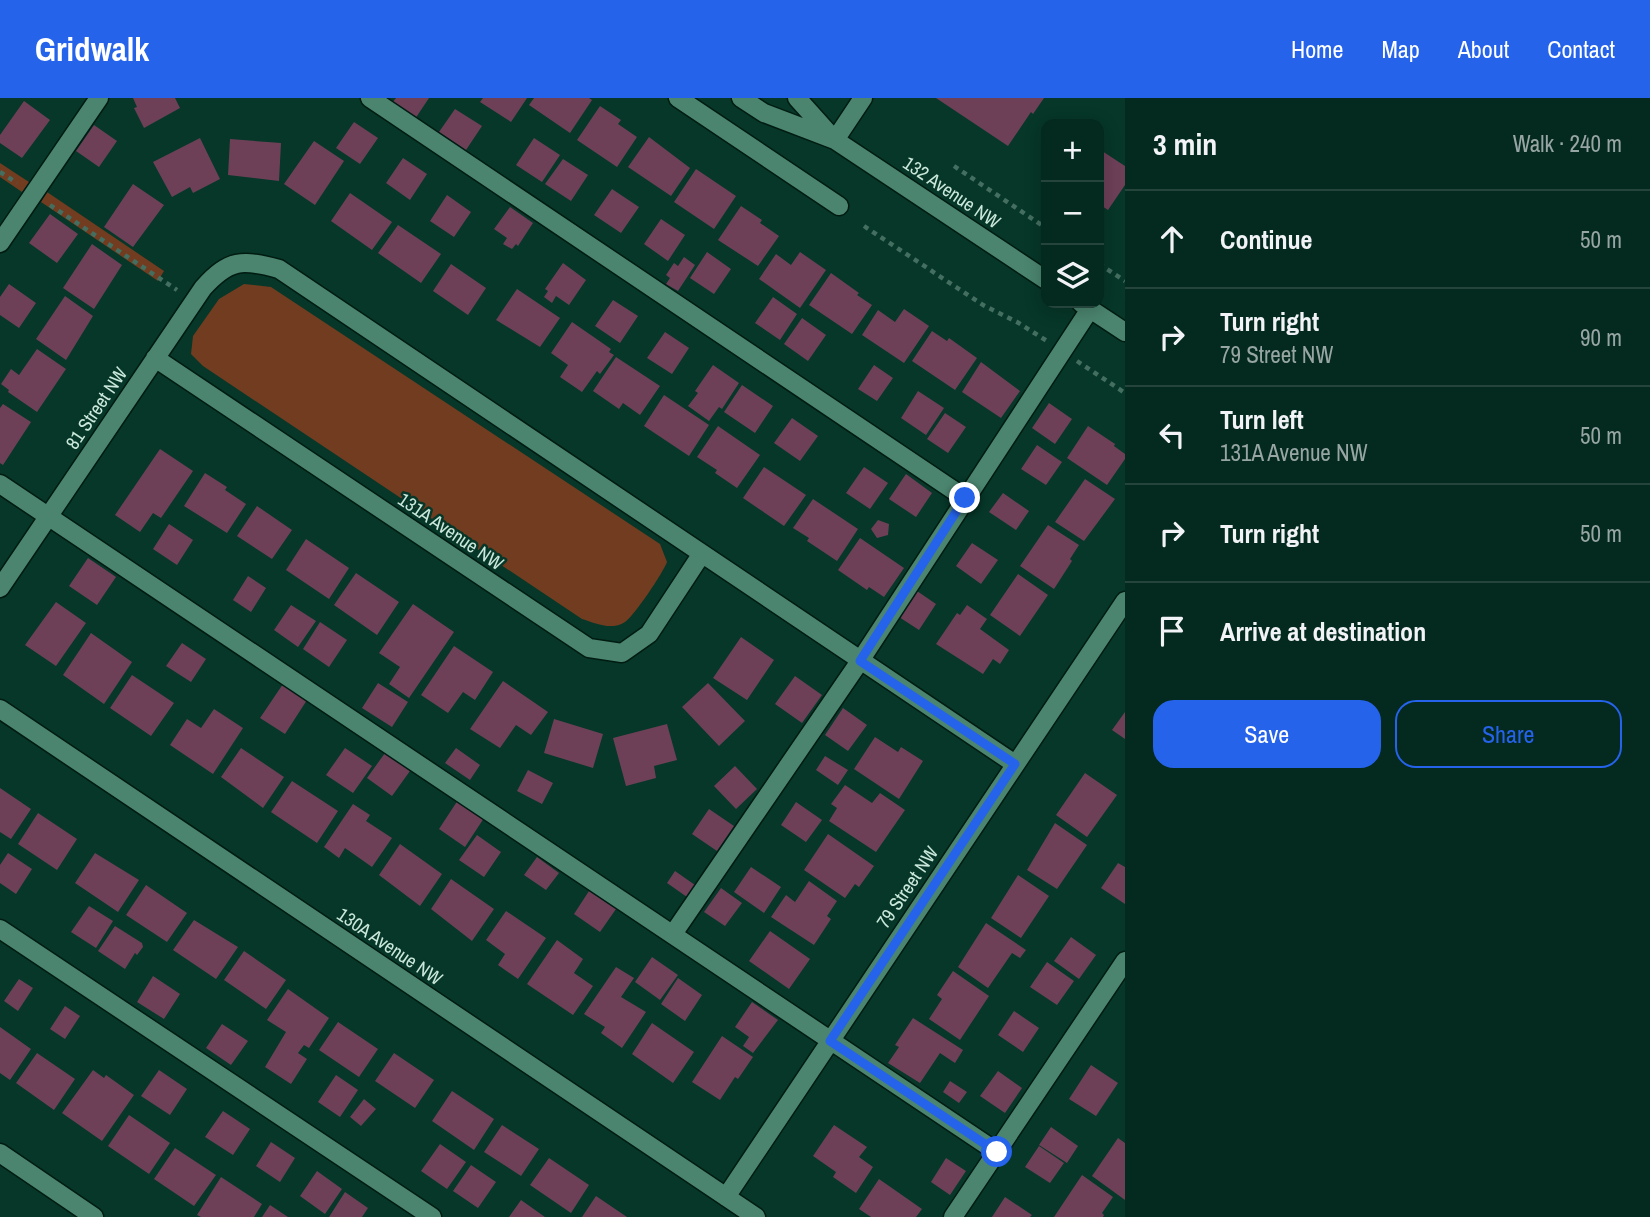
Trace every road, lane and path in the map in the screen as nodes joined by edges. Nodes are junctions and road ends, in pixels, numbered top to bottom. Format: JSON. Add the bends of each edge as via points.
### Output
{"nodes":[{"id":1,"x":99,"y":98,"type":"edge"},
{"id":2,"x":370,"y":98,"type":"edge"},
{"id":3,"x":678,"y":98,"type":"edge"},
{"id":4,"x":741,"y":98,"type":"edge"},
{"id":5,"x":797,"y":98,"type":"edge"},
{"id":6,"x":863,"y":98,"type":"edge"},
{"id":7,"x":835,"y":140,"type":"junction"},
{"id":8,"x":954,"y":166,"type":"dead end"},
{"id":9,"x":0,"y":172,"type":"edge"},
{"id":10,"x":33,"y":194,"type":"junction"},
{"id":11,"x":839,"y":206,"type":"dead end"},
{"id":12,"x":1041,"y":225,"type":"edge"},
{"id":13,"x":864,"y":226,"type":"dead end"},
{"id":14,"x":0,"y":243,"type":"edge"},
{"id":15,"x":1104,"y":267,"type":"edge"},
{"id":16,"x":1041,"y":277,"type":"edge"},
{"id":17,"x":1125,"y":281,"type":"edge"},
{"id":18,"x":193,"y":302,"type":"junction"},
{"id":19,"x":1085,"y":308,"type":"edge"},
{"id":20,"x":1089,"y":308,"type":"edge"},
{"id":21,"x":1125,"y":332,"type":"edge"},
{"id":22,"x":1063,"y":351,"type":"junction"},
{"id":23,"x":155,"y":358,"type":"junction"},
{"id":24,"x":1125,"y":393,"type":"edge"},
{"id":25,"x":0,"y":484,"type":"edge"},
{"id":26,"x":965,"y":498,"type":"junction"},
{"id":27,"x":48,"y":517,"type":"junction"},
{"id":28,"x":701,"y":555,"type":"junction"},
{"id":29,"x":0,"y":588,"type":"edge"},
{"id":30,"x":1125,"y":601,"type":"edge"},
{"id":31,"x":860,"y":661,"type":"junction"},
{"id":32,"x":0,"y":709,"type":"edge"},
{"id":33,"x":1015,"y":764,"type":"junction"},
{"id":34,"x":0,"y":929,"type":"edge"},
{"id":35,"x":673,"y":934,"type":"junction"},
{"id":36,"x":1125,"y":961,"type":"edge"},
{"id":37,"x":830,"y":1041,"type":"junction"},
{"id":38,"x":997,"y":1152,"type":"junction"},
{"id":39,"x":0,"y":1153,"type":"edge"},
{"id":40,"x":726,"y":1197,"type":"junction"},
{"id":41,"x":94,"y":1217,"type":"edge"},
{"id":42,"x":432,"y":1217,"type":"edge"},
{"id":43,"x":756,"y":1217,"type":"edge"},
{"id":44,"x":953,"y":1217,"type":"edge"}],
"edges":[{"from":1,"to":10,"type":"street"},
{"from":2,"to":26,"type":"street"},
{"from":3,"to":11,"type":"street"},
{"from":4,"to":7,"type":"street","name":"132 Avenue NW","via":[[764,113]]},
{"from":5,"to":7,"type":"street","name":"132 Avenue NW"},
{"from":6,"to":7,"type":"street"},
{"from":7,"to":16,"type":"street","name":"132 Avenue NW"},
{"from":8,"to":12,"type":"path"},
{"from":9,"to":10,"type":"path"},
{"from":10,"to":14,"type":"street"},
{"from":10,"to":18,"type":"path"},
{"from":13,"to":22,"type":"path","via":[[983,305]]},
{"from":15,"to":17,"type":"path"},
{"from":18,"to":23,"type":"street","name":"81 Street NW"},
{"from":18,"to":28,"type":"street","name":"81 Street NW","via":[[217,272],[236,262],[279,270]]},
{"from":19,"to":22,"type":"street"},
{"from":20,"to":21,"type":"street"},
{"from":22,"to":24,"type":"path"},
{"from":22,"to":26,"type":"street"},
{"from":23,"to":27,"type":"street","name":"81 Street NW"},
{"from":23,"to":28,"type":"street","name":"131A Avenue NW","via":[[589,648],[622,653],[649,634]]},
{"from":25,"to":27,"type":"street"},
{"from":26,"to":31,"type":"street"},
{"from":27,"to":29,"type":"street","name":"81 Street NW"},
{"from":27,"to":35,"type":"street"},
{"from":28,"to":31,"type":"street"},
{"from":30,"to":33,"type":"street","name":"79 Street NW"},
{"from":31,"to":33,"type":"street"},
{"from":31,"to":35,"type":"street"},
{"from":32,"to":40,"type":"street","name":"130A Avenue NW"},
{"from":33,"to":37,"type":"street","name":"79 Street NW"},
{"from":34,"to":42,"type":"street"},
{"from":35,"to":37,"type":"street"},
{"from":36,"to":38,"type":"street"},
{"from":37,"to":38,"type":"street"},
{"from":37,"to":40,"type":"street","name":"79 Street NW"},
{"from":38,"to":44,"type":"street"},
{"from":39,"to":41,"type":"street"},
{"from":40,"to":43,"type":"street","name":"130A Avenue NW"}]}
